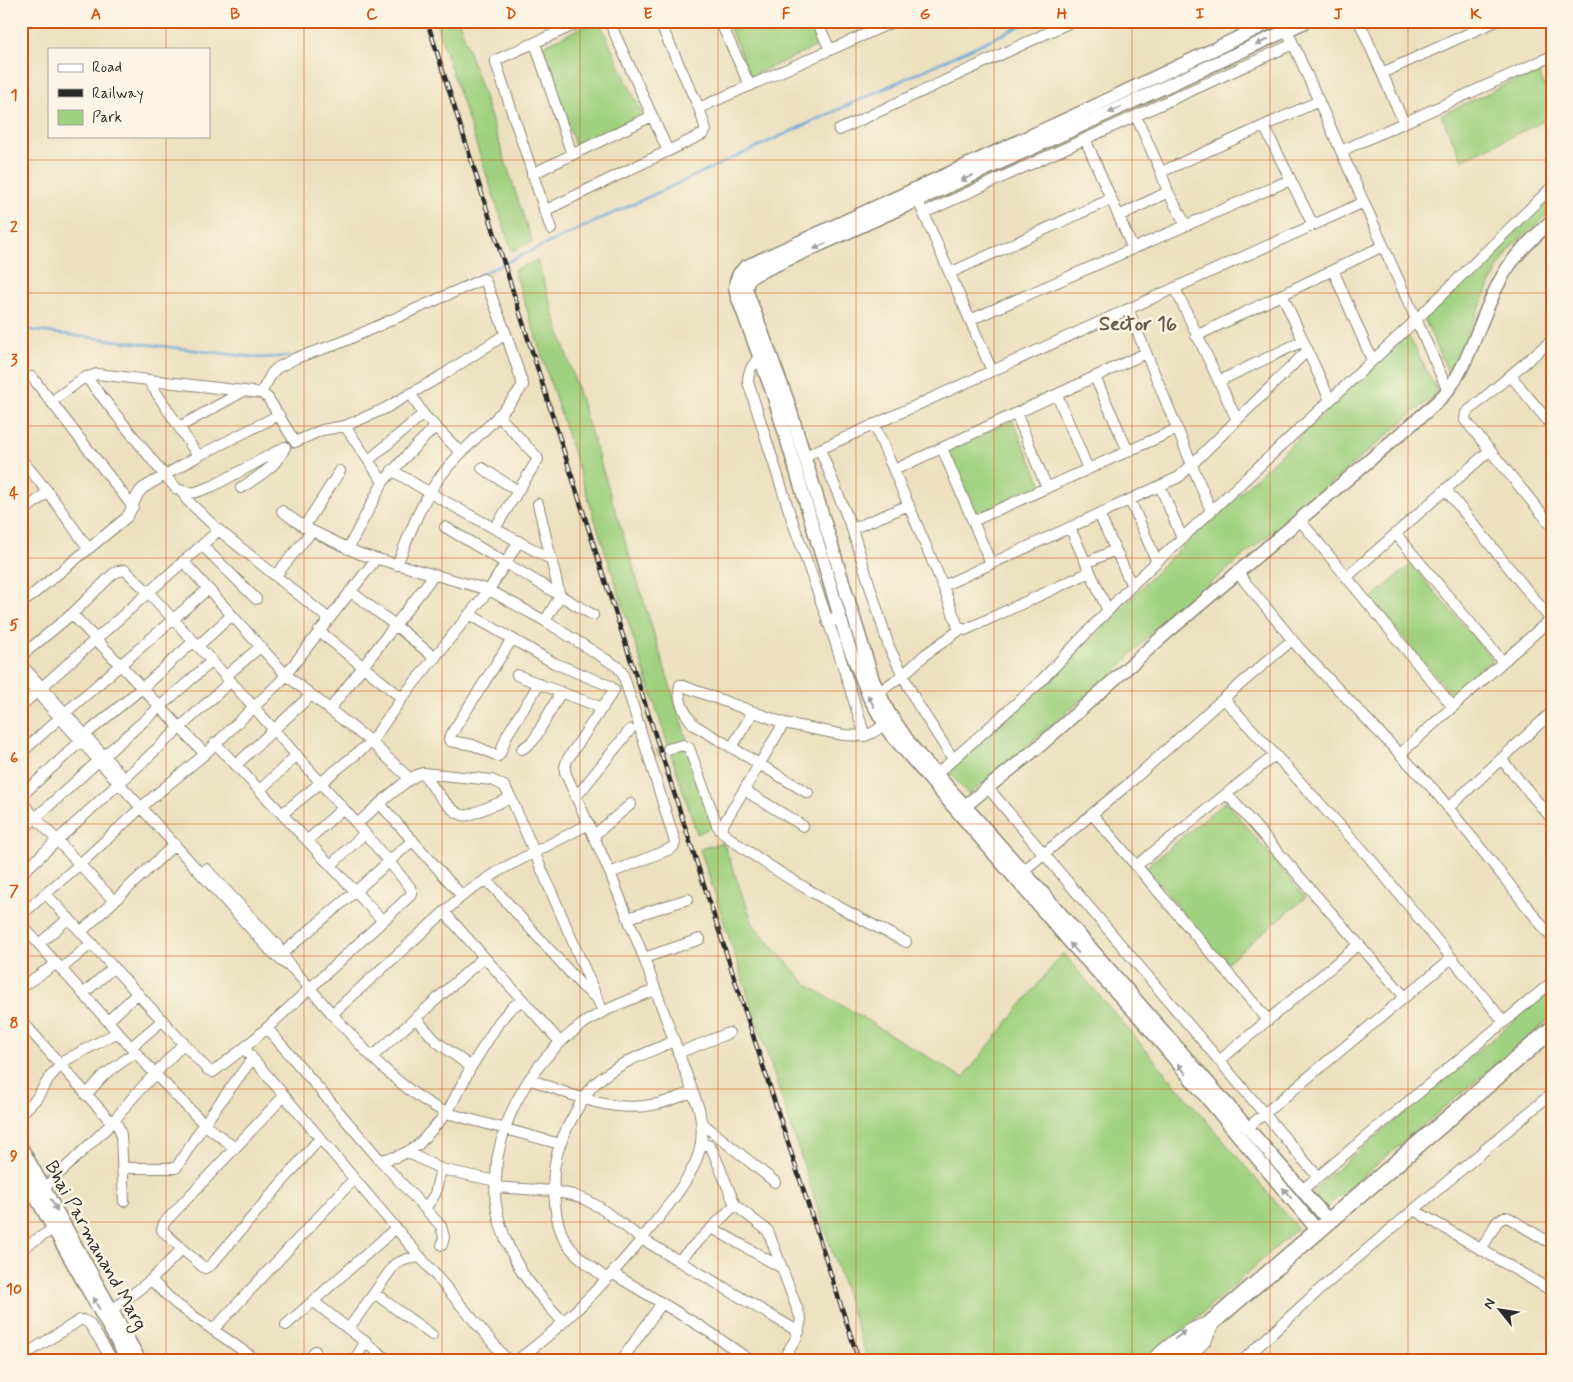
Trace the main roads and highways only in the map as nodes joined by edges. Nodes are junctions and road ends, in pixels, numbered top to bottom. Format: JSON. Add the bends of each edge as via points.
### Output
{"nodes":[{"id":1,"x":1552,"y":1030,"type":"edge"},
{"id":2,"x":1167,"y":1361,"type":"edge"}],
"edges":[{"from":1,"to":2,"type":"main road"}]}
